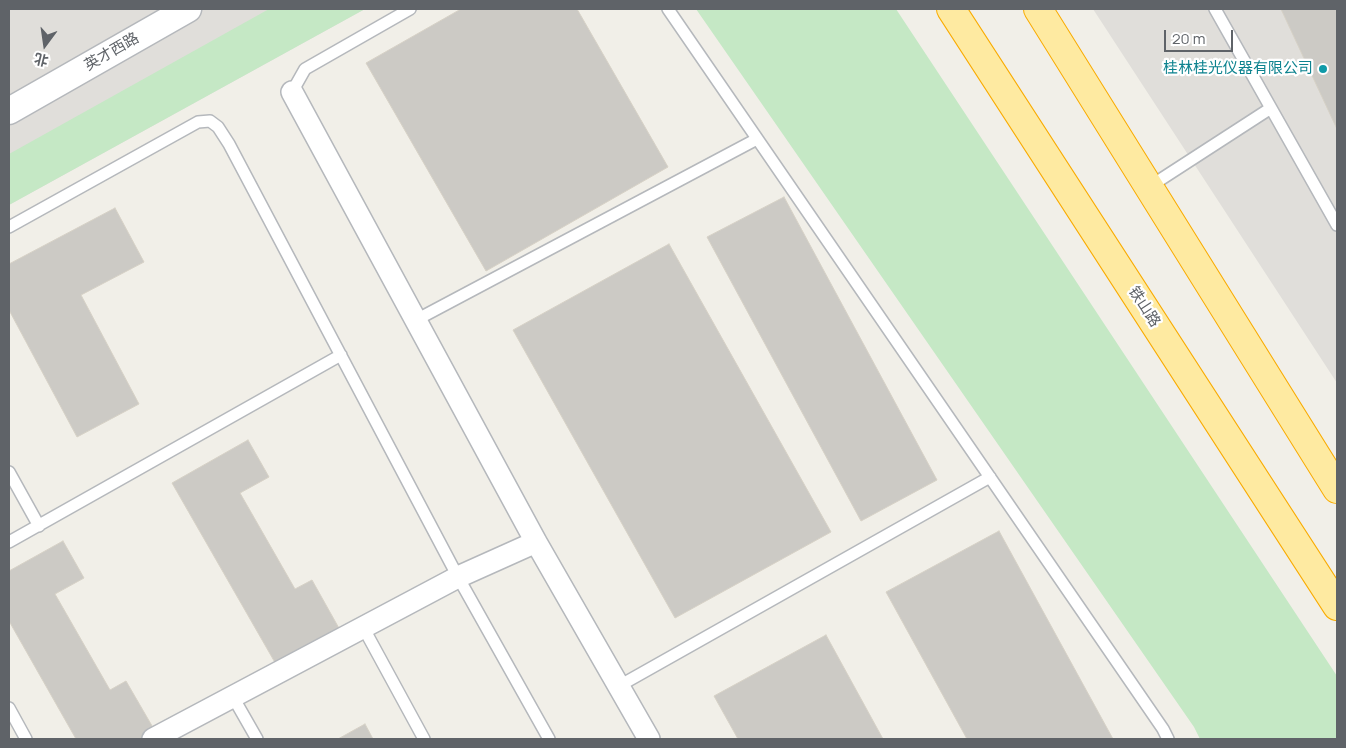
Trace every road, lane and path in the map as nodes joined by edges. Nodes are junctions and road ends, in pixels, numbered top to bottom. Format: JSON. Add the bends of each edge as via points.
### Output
{"nodes":[{"id":1,"x":188,"y":9,"type":"edge"},
{"id":2,"x":410,"y":9,"type":"edge"},
{"id":3,"x":668,"y":9,"type":"edge"},
{"id":4,"x":951,"y":9,"type":"edge"},
{"id":5,"x":1038,"y":9,"type":"edge"},
{"id":6,"x":1216,"y":9,"type":"edge"},
{"id":7,"x":292,"y":92,"type":"joint"},
{"id":8,"x":1271,"y":108,"type":"junction"},
{"id":9,"x":9,"y":111,"type":"edge"},
{"id":10,"x":757,"y":139,"type":"junction"},
{"id":11,"x":1149,"y":187,"type":"junction"},
{"id":12,"x":1337,"y":225,"type":"edge"},
{"id":13,"x":9,"y":228,"type":"edge"},
{"id":14,"x":416,"y":320,"type":"junction"},
{"id":15,"x":341,"y":355,"type":"junction"},
{"id":16,"x":9,"y":472,"type":"edge"},
{"id":17,"x":990,"y":477,"type":"junction"},
{"id":18,"x":1337,"y":490,"type":"edge"},
{"id":19,"x":39,"y":526,"type":"junction"},
{"id":20,"x":9,"y":542,"type":"edge"},
{"id":21,"x":536,"y":542,"type":"junction"},
{"id":22,"x":458,"y":577,"type":"junction"},
{"id":23,"x":1337,"y":606,"type":"edge"},
{"id":24,"x":363,"y":627,"type":"junction"},
{"id":25,"x":619,"y":686,"type":"junction"},
{"id":26,"x":233,"y":697,"type":"junction"},
{"id":27,"x":9,"y":708,"type":"edge"},
{"id":28,"x":26,"y":739,"type":"edge"},
{"id":29,"x":153,"y":739,"type":"edge"},
{"id":30,"x":257,"y":739,"type":"edge"},
{"id":31,"x":424,"y":739,"type":"edge"},
{"id":32,"x":549,"y":739,"type":"edge"},
{"id":33,"x":649,"y":739,"type":"edge"},
{"id":34,"x":1168,"y":739,"type":"edge"}],
"edges":[{"from":1,"to":9,"type":"street","name":"英才西路"},
{"from":2,"to":7,"type":"lane","via":[[305,69]]},
{"from":3,"to":10,"type":"lane"},
{"from":4,"to":23,"type":"highway","name":"铁山路"},
{"from":5,"to":11,"type":"highway"},
{"from":6,"to":8,"type":"lane"},
{"from":7,"to":14,"type":"street"},
{"from":8,"to":11,"type":"lane"},
{"from":8,"to":12,"type":"lane"},
{"from":10,"to":14,"type":"lane"},
{"from":10,"to":17,"type":"lane"},
{"from":11,"to":18,"type":"highway"},
{"from":13,"to":15,"type":"lane","via":[[198,122],[210,121],[229,144]]},
{"from":14,"to":21,"type":"street"},
{"from":15,"to":19,"type":"lane"},
{"from":15,"to":22,"type":"lane"},
{"from":16,"to":19,"type":"lane"},
{"from":17,"to":25,"type":"lane"},
{"from":17,"to":34,"type":"lane"},
{"from":19,"to":20,"type":"lane"},
{"from":21,"to":22,"type":"street"},
{"from":21,"to":25,"type":"street"},
{"from":22,"to":24,"type":"street"},
{"from":22,"to":32,"type":"lane"},
{"from":24,"to":26,"type":"street"},
{"from":24,"to":31,"type":"lane"},
{"from":25,"to":33,"type":"street"},
{"from":26,"to":29,"type":"street"},
{"from":26,"to":30,"type":"lane"},
{"from":27,"to":28,"type":"lane"}]}
